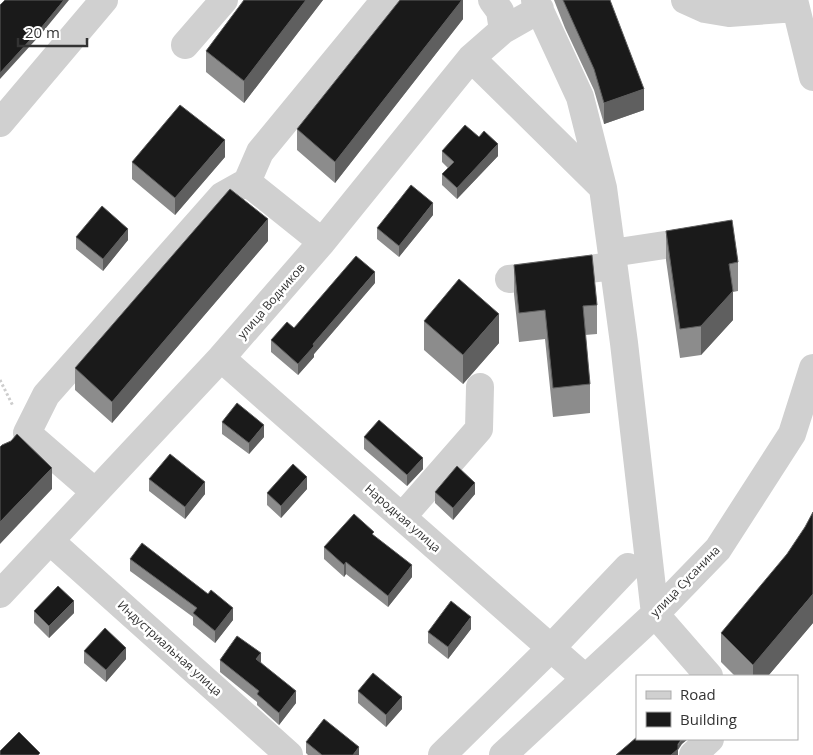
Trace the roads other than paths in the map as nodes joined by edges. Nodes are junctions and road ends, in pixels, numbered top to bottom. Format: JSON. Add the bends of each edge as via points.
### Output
{"nodes":[{"id":1,"x":104,"y":0,"type":"edge"},
{"id":2,"x":224,"y":0,"type":"edge"},
{"id":3,"x":385,"y":0,"type":"edge"},
{"id":4,"x":492,"y":0,"type":"edge"},
{"id":5,"x":685,"y":0,"type":"edge"},
{"id":6,"x":538,"y":4,"type":"edge"},
{"id":7,"x":795,"y":4,"type":"edge"},
{"id":8,"x":749,"y":6,"type":"edge"},
{"id":9,"x":503,"y":30,"type":"junction"},
{"id":10,"x":185,"y":45,"type":"dead end"},
{"id":11,"x":471,"y":58,"type":"junction"},
{"id":12,"x":813,"y":78,"type":"edge"},
{"id":13,"x":0,"y":123,"type":"edge"},
{"id":14,"x":247,"y":182,"type":"junction"},
{"id":15,"x":603,"y":188,"type":"junction"},
{"id":16,"x":708,"y":238,"type":"edge"},
{"id":17,"x":322,"y":242,"type":"junction"},
{"id":18,"x":612,"y":260,"type":"junction"},
{"id":19,"x":509,"y":279,"type":"dead end"},
{"id":20,"x":222,"y":358,"type":"junction"},
{"id":21,"x":813,"y":368,"type":"edge"},
{"id":22,"x":480,"y":387,"type":"dead end"},
{"id":23,"x":27,"y":432,"type":"junction"},
{"id":24,"x":4,"y":447,"type":"edge"},
{"id":25,"x":95,"y":492,"type":"junction"},
{"id":26,"x":402,"y":517,"type":"junction"},
{"id":27,"x":50,"y":541,"type":"junction"},
{"id":28,"x":628,"y":567,"type":"dead end"},
{"id":29,"x":0,"y":594,"type":"edge"},
{"id":30,"x":655,"y":614,"type":"junction"},
{"id":31,"x":551,"y":648,"type":"junction"},
{"id":32,"x":708,"y":675,"type":"edge"},
{"id":33,"x":586,"y":678,"type":"junction"},
{"id":34,"x":709,"y":740,"type":"edge"},
{"id":35,"x":289,"y":755,"type":"edge"},
{"id":36,"x":442,"y":755,"type":"edge"},
{"id":37,"x":503,"y":755,"type":"edge"},
{"id":38,"x":693,"y":755,"type":"edge"}],
"edges":[{"from":1,"to":13,"type":"street"},
{"from":2,"to":10,"type":"street"},
{"from":3,"to":14,"type":"street","via":[[260,152]]},
{"from":4,"to":9,"type":"street","via":[[500,11]]},
{"from":5,"to":8,"type":"street","via":[[705,9],[729,13]]},
{"from":6,"to":9,"type":"street","name":"улица Водников"},
{"from":6,"to":15,"type":"street","via":[[580,97]]},
{"from":7,"to":8,"type":"street"},
{"from":7,"to":12,"type":"street"},
{"from":9,"to":11,"type":"street","name":"улица Водников"},
{"from":11,"to":15,"type":"street"},
{"from":11,"to":17,"type":"street","name":"улица Водников"},
{"from":14,"to":17,"type":"street"},
{"from":14,"to":23,"type":"street","via":[[222,196],[46,395]]},
{"from":15,"to":18,"type":"street"},
{"from":16,"to":18,"type":"street"},
{"from":17,"to":20,"type":"street","name":"улица Водников"},
{"from":18,"to":19,"type":"street"},
{"from":18,"to":30,"type":"street"},
{"from":20,"to":25,"type":"street","name":"улица Водников"},
{"from":20,"to":26,"type":"street","name":"Народная улица"},
{"from":21,"to":30,"type":"street","name":"улица Сусанина","via":[[792,434],[718,549]]},
{"from":22,"to":26,"type":"street","via":[[479,429]]},
{"from":23,"to":24,"type":"street"},
{"from":23,"to":25,"type":"street"},
{"from":25,"to":27,"type":"street","name":"улица Водников"},
{"from":26,"to":31,"type":"street","name":"Народная улица"},
{"from":27,"to":29,"type":"street","name":"улица Водников"},
{"from":27,"to":35,"type":"street","name":"Индустриальная улица"},
{"from":28,"to":31,"type":"street"},
{"from":30,"to":32,"type":"street"},
{"from":30,"to":33,"type":"street","name":"улица Сусанина"},
{"from":31,"to":33,"type":"street","name":"Народная улица"},
{"from":31,"to":36,"type":"street"},
{"from":33,"to":37,"type":"street","name":"улица Сусанина"},
{"from":34,"to":38,"type":"street"}]}
